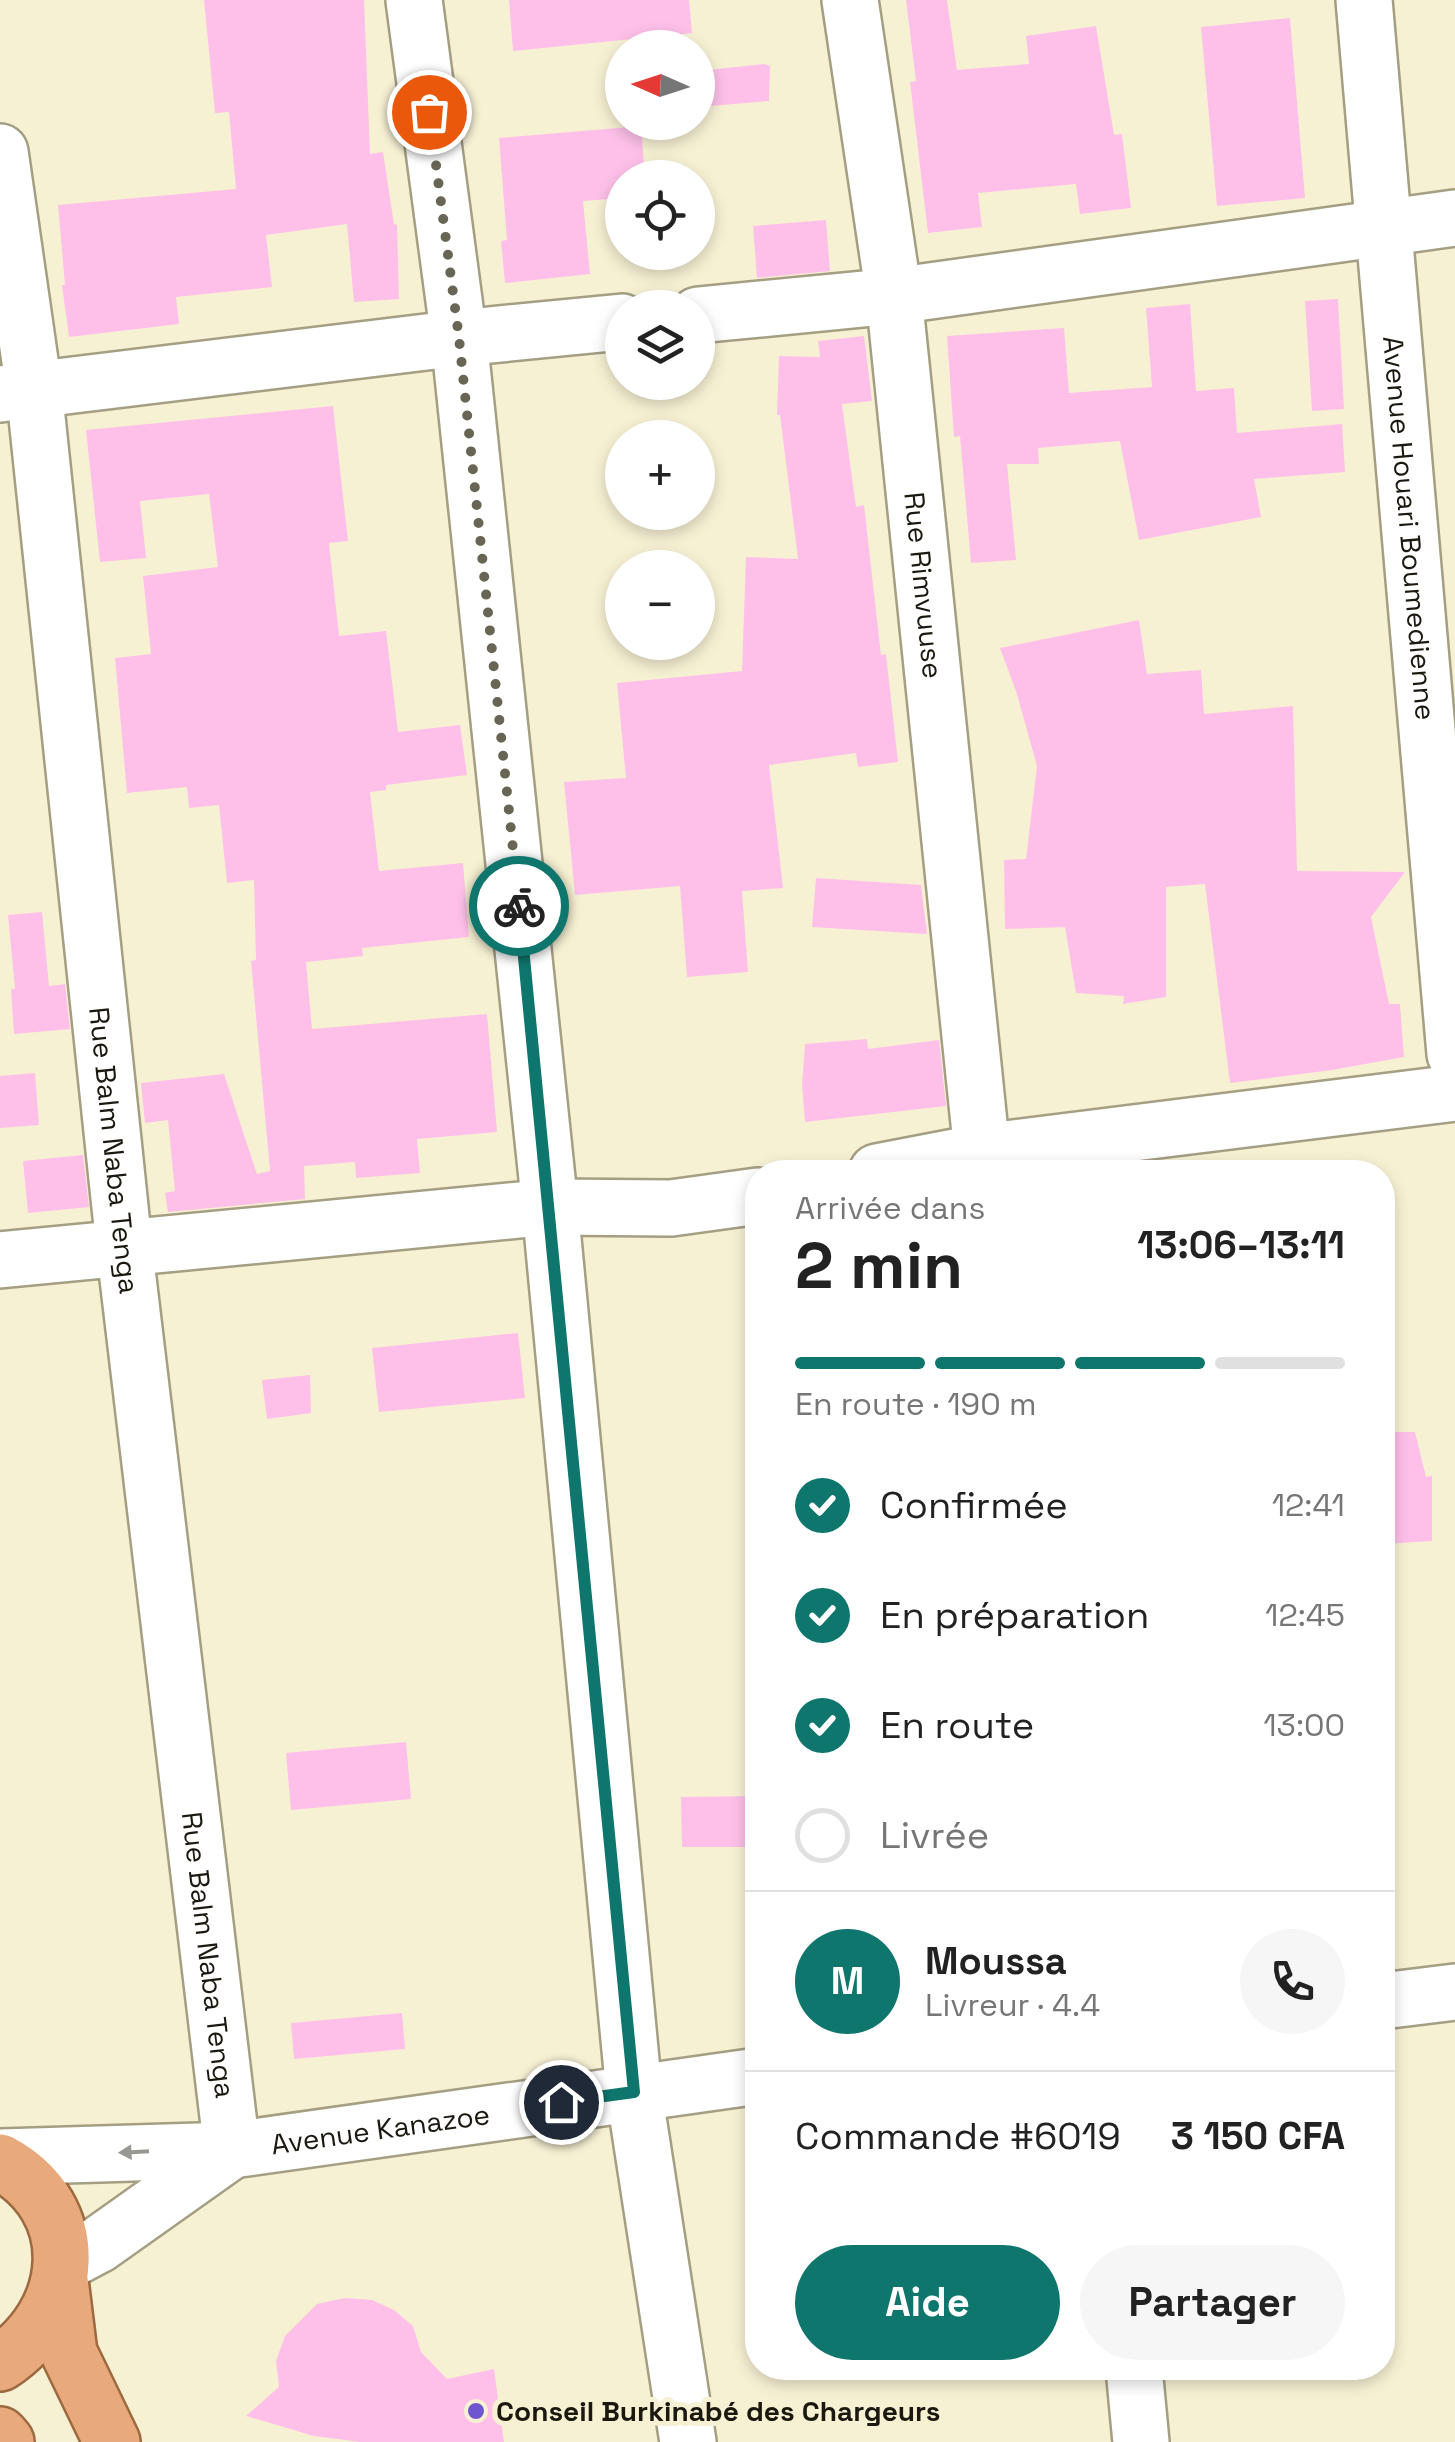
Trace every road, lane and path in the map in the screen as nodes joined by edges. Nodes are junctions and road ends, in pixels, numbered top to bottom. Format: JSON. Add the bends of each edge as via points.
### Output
{"nodes":[{"id":1,"x":414,"y":0,"type":"edge"},
{"id":2,"x":850,"y":0,"type":"edge"},
{"id":3,"x":1364,"y":0,"type":"edge"},
{"id":4,"x":0,"y":152,"type":"edge"},
{"id":5,"x":1455,"y":218,"type":"edge"},
{"id":6,"x":1383,"y":226,"type":"junction"},
{"id":7,"x":894,"y":296,"type":"junction"},
{"id":8,"x":715,"y":313,"type":"edge"},
{"id":9,"x":605,"y":324,"type":"edge"},
{"id":10,"x":459,"y":338,"type":"junction"},
{"id":11,"x":17,"y":392,"type":"edge"},
{"id":12,"x":1455,"y":1054,"type":"edge"},
{"id":13,"x":1455,"y":1093,"type":"edge"},
{"id":14,"x":983,"y":1160,"type":"edge"},
{"id":15,"x":997,"y":1160,"type":"edge"},
{"id":16,"x":745,"y":1198,"type":"edge"},
{"id":17,"x":550,"y":1207,"type":"junction"},
{"id":18,"x":124,"y":1246,"type":"junction"},
{"id":19,"x":0,"y":1260,"type":"edge"},
{"id":20,"x":1455,"y":1992,"type":"edge"},
{"id":21,"x":1395,"y":1999,"type":"edge"},
{"id":22,"x":745,"y":2078,"type":"edge"},
{"id":23,"x":634,"y":2092,"type":"junction"},
{"id":24,"x":232,"y":2150,"type":"junction"},
{"id":25,"x":0,"y":2159,"type":"edge"},
{"id":26,"x":61,"y":2270,"type":"junction"},
{"id":27,"x":0,"y":2362,"type":"edge"},
{"id":28,"x":1135,"y":2380,"type":"edge"},
{"id":29,"x":0,"y":2435,"type":"edge"},
{"id":30,"x":6,"y":2442,"type":"edge"},
{"id":31,"x":112,"y":2442,"type":"edge"},
{"id":32,"x":688,"y":2442,"type":"edge"},
{"id":33,"x":1142,"y":2442,"type":"edge"}],
"edges":[{"from":1,"to":10,"type":"street"},
{"from":2,"to":7,"type":"street","name":"Rue Rimvuuse"},
{"from":3,"to":6,"type":"street","name":"Avenue Houari Boumedienne"},
{"from":4,"to":11,"type":"street","name":"Rue Balm Naba Tenga"},
{"from":5,"to":6,"type":"street"},
{"from":6,"to":7,"type":"street"},
{"from":6,"to":12,"type":"street","name":"Avenue Houari Boumedienne"},
{"from":7,"to":8,"type":"street"},
{"from":7,"to":14,"type":"street","name":"Rue Rimvuuse"},
{"from":9,"to":10,"type":"street"},
{"from":10,"to":11,"type":"street"},
{"from":10,"to":17,"type":"street"},
{"from":11,"to":18,"type":"street","name":"Rue Balm Naba Tenga"},
{"from":13,"to":15,"type":"street"},
{"from":16,"to":17,"type":"street","via":[[671,1208]]},
{"from":17,"to":18,"type":"street"},
{"from":17,"to":23,"type":"street"},
{"from":18,"to":19,"type":"street"},
{"from":18,"to":24,"type":"street","name":"Rue Balm Naba Tenga"},
{"from":20,"to":21,"type":"street"},
{"from":22,"to":23,"type":"street","name":"Avenue Kanazoe"},
{"from":23,"to":24,"type":"street","name":"Avenue Kanazoe"},
{"from":23,"to":32,"type":"street"},
{"from":24,"to":25,"type":"street","name":"Avenue Kanazoe","one_way":true},
{"from":24,"to":26,"type":"street"},
{"from":25,"to":26,"type":"highway","via":[[46,2204]]},
{"from":26,"to":27,"type":"highway","via":[[47,2318]]},
{"from":26,"to":31,"type":"highway","via":[[69,2353]]},
{"from":28,"to":33,"type":"street"},
{"from":29,"to":30,"type":"highway"}]}
